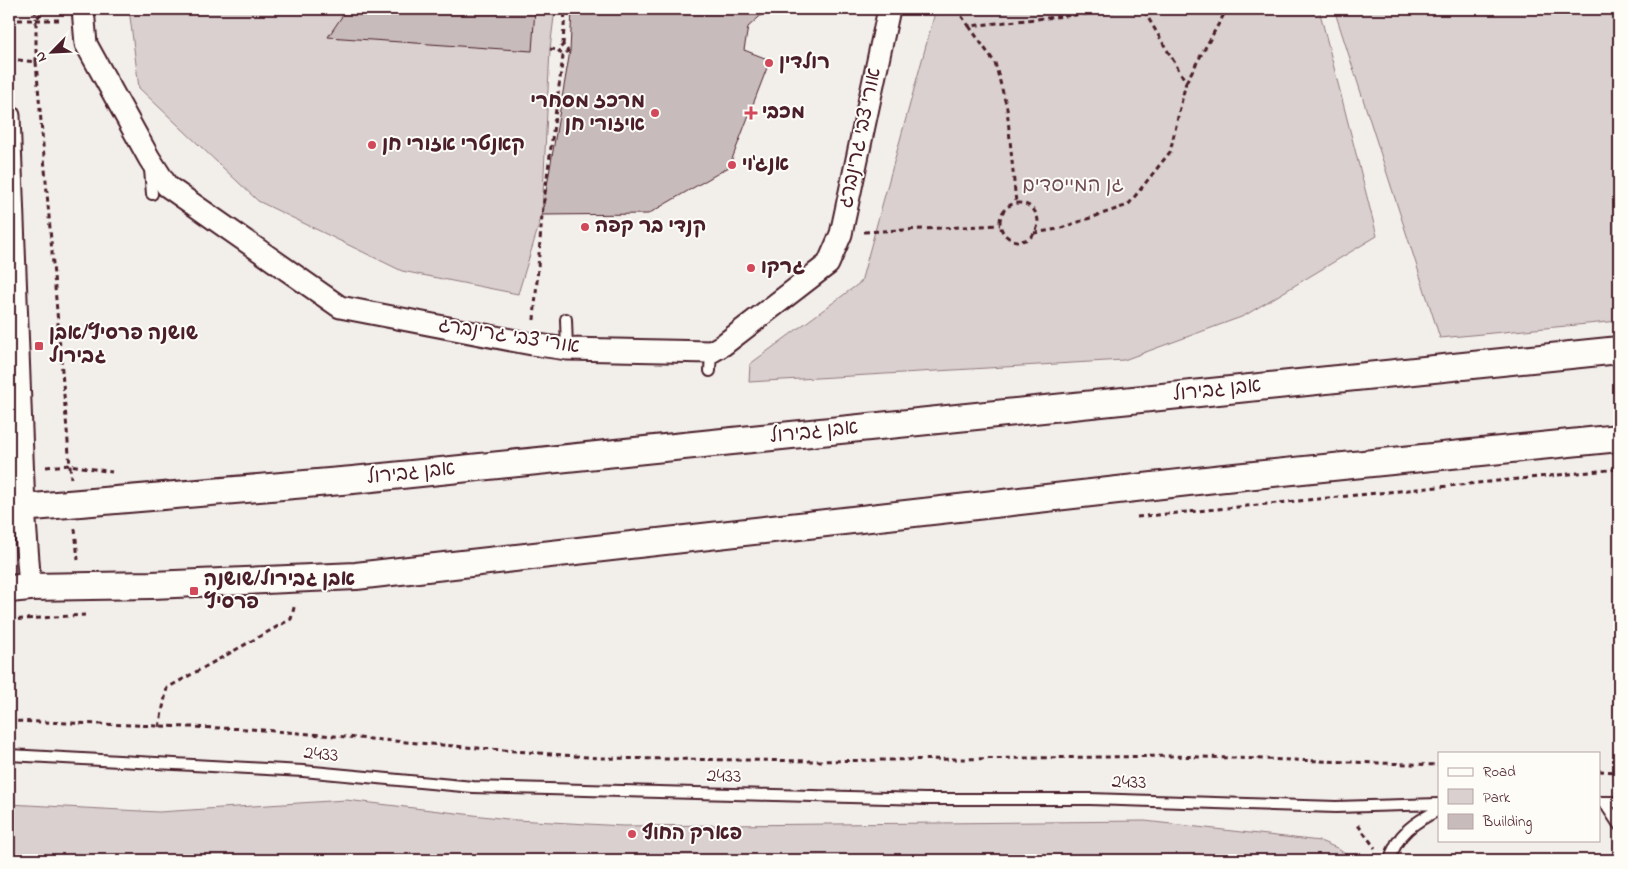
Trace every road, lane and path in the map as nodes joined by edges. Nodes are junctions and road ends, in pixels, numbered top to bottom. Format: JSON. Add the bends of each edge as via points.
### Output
{"nodes":[{"id":1,"x":35,"y":9,"type":"edge"},
{"id":2,"x":44,"y":9,"type":"edge"},
{"id":3,"x":565,"y":9,"type":"edge"},
{"id":4,"x":888,"y":9,"type":"edge"},
{"id":5,"x":956,"y":9,"type":"edge"},
{"id":6,"x":1132,"y":9,"type":"edge"},
{"id":7,"x":1142,"y":9,"type":"edge"},
{"id":8,"x":1227,"y":9,"type":"edge"},
{"id":9,"x":84,"y":14,"type":"edge"},
{"id":10,"x":9,"y":20,"type":"edge"},
{"id":11,"x":36,"y":20,"type":"junction"},
{"id":12,"x":969,"y":26,"type":"junction"},
{"id":13,"x":563,"y":45,"type":"junction"},
{"id":14,"x":550,"y":49,"type":"dead end"},
{"id":15,"x":558,"y":50,"type":"junction"},
{"id":16,"x":562,"y":56,"type":"junction"},
{"id":17,"x":9,"y":58,"type":"edge"},
{"id":18,"x":36,"y":62,"type":"junction"},
{"id":19,"x":1186,"y":82,"type":"junction"},
{"id":20,"x":9,"y":116,"type":"edge"},
{"id":21,"x":149,"y":158,"type":"junction"},
{"id":22,"x":152,"y":194,"type":"dead end"},
{"id":23,"x":1016,"y":202,"type":"junction"},
{"id":24,"x":1000,"y":225,"type":"junction"},
{"id":25,"x":1034,"y":233,"type":"junction"},
{"id":26,"x":841,"y":234,"type":"junction"},
{"id":27,"x":566,"y":319,"type":"dead end"},
{"id":28,"x":532,"y":344,"type":"junction"},
{"id":29,"x":567,"y":348,"type":"junction"},
{"id":30,"x":1619,"y":350,"type":"edge"},
{"id":31,"x":1619,"y":438,"type":"edge"},
{"id":32,"x":73,"y":503,"type":"junction"},
{"id":33,"x":16,"y":509,"type":"edge"},
{"id":34,"x":302,"y":579,"type":"junction"},
{"id":35,"x":80,"y":586,"type":"junction"},
{"id":36,"x":20,"y":588,"type":"edge"},
{"id":37,"x":9,"y":719,"type":"edge"},
{"id":38,"x":159,"y":727,"type":"junction"},
{"id":39,"x":9,"y":755,"type":"edge"},
{"id":40,"x":1438,"y":766,"type":"edge"},
{"id":41,"x":1600,"y":771,"type":"edge"},
{"id":42,"x":1619,"y":772,"type":"edge"},
{"id":43,"x":1602,"y":802,"type":"edge"},
{"id":44,"x":1619,"y":802,"type":"edge"},
{"id":45,"x":1438,"y":804,"type":"edge"},
{"id":46,"x":1336,"y":807,"type":"junction"},
{"id":47,"x":1438,"y":810,"type":"edge"},
{"id":48,"x":1619,"y":825,"type":"edge"},
{"id":49,"x":1378,"y":853,"type":"dead end"},
{"id":50,"x":1390,"y":860,"type":"edge"}],
"edges":[{"from":1,"to":11,"type":"path"},
{"from":2,"to":11,"type":"path"},
{"from":3,"to":13,"type":"path"},
{"from":4,"to":26,"type":"street","name":"אורי צבי גרינברג"},
{"from":5,"to":12,"type":"path"},
{"from":6,"to":12,"type":"path"},
{"from":7,"to":19,"type":"path"},
{"from":8,"to":19,"type":"path"},
{"from":9,"to":11,"type":"path"},
{"from":9,"to":21,"type":"street","name":"אורי צבי גרינברג","via":[[86,44]]},
{"from":10,"to":11,"type":"path"},
{"from":11,"to":18,"type":"path"},
{"from":12,"to":23,"type":"path","via":[[995,62],[1006,108]]},
{"from":13,"to":15,"type":"path"},
{"from":13,"to":16,"type":"path","via":[[569,51]]},
{"from":14,"to":15,"type":"path"},
{"from":15,"to":16,"type":"path"},
{"from":16,"to":28,"type":"path","via":[[542,215]]},
{"from":17,"to":18,"type":"path"},
{"from":18,"to":32,"type":"path"},
{"from":19,"to":25,"type":"path","via":[[1170,152],[1128,205],[1058,229]]},
{"from":20,"to":33,"type":"street"},
{"from":21,"to":22,"type":"lane"},
{"from":21,"to":28,"type":"street","name":"אורי צבי גרינברג","via":[[167,186],[340,307]]},
{"from":23,"to":24,"type":"path","via":[[1001,215]]},
{"from":23,"to":25,"type":"path","via":[[1026,204],[1036,214]]},
{"from":24,"to":25,"type":"path","via":[[1012,240],[1027,239]]},
{"from":24,"to":26,"type":"path"},
{"from":26,"to":29,"type":"street","name":"אורי צבי גרינברג","via":[[828,264],[723,345],[710,361]]},
{"from":27,"to":29,"type":"lane"},
{"from":28,"to":29,"type":"street","name":"אורי צבי גרינברג"},
{"from":30,"to":32,"type":"street","name":"אבן גבירול","via":[[353,480]]},
{"from":31,"to":34,"type":"street","via":[[1215,479],[356,576]]},
{"from":32,"to":33,"type":"street","name":"אבן גבירול"},
{"from":32,"to":35,"type":"path"},
{"from":33,"to":36,"type":"street"},
{"from":34,"to":35,"type":"street"},
{"from":34,"to":38,"type":"path","via":[[291,619],[167,688]]},
{"from":35,"to":36,"type":"street"},
{"from":37,"to":38,"type":"path"},
{"from":38,"to":40,"type":"path","via":[[362,736],[599,758],[814,761],[1173,756]]},
{"from":39,"to":46,"type":"lane","name":"2433","via":[[303,771],[473,787]]},
{"from":41,"to":42,"type":"path"},
{"from":43,"to":44,"type":"lane"},
{"from":43,"to":48,"type":"lane"},
{"from":45,"to":46,"type":"lane","name":"2433"},
{"from":46,"to":49,"type":"path","via":[[1365,831]]},
{"from":47,"to":50,"type":"lane","via":[[1404,833]]}]}
